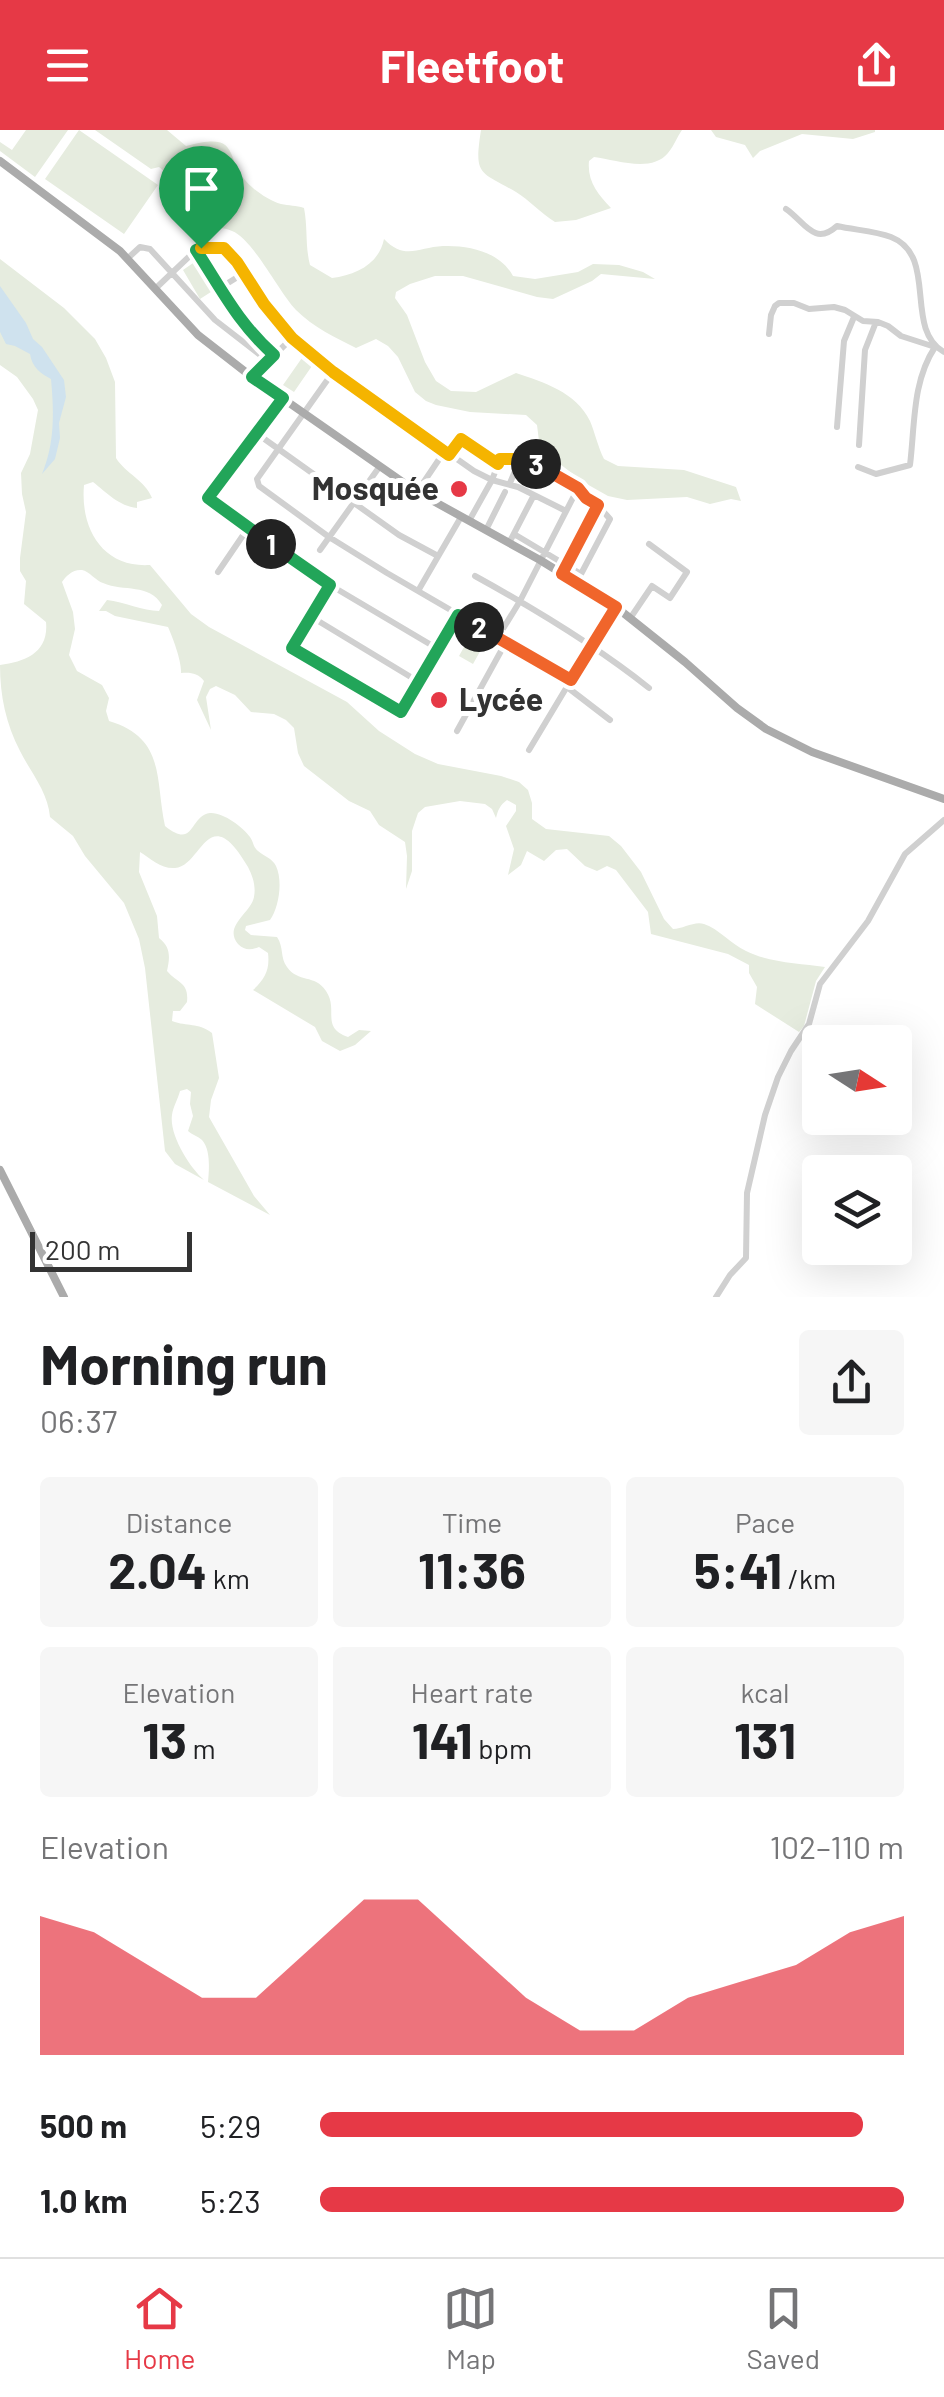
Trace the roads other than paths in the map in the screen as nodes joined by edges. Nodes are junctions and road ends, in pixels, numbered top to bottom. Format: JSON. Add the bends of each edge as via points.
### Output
{"nodes":[{"id":1,"x":0,"y":161,"type":"edge"},
{"id":2,"x":786,"y":210,"type":"dead end"},
{"id":3,"x":196,"y":250,"type":"junction"},
{"id":4,"x":128,"y":259,"type":"junction"},
{"id":5,"x":172,"y":273,"type":"junction"},
{"id":6,"x":244,"y":273,"type":"junction"},
{"id":7,"x":220,"y":288,"type":"junction"},
{"id":8,"x":156,"y":289,"type":"junction"},
{"id":9,"x":854,"y":317,"type":"junction"},
{"id":10,"x":876,"y":322,"type":"junction"},
{"id":11,"x":769,"y":334,"type":"dead end"},
{"id":12,"x":292,"y":338,"type":"junction"},
{"id":13,"x":935,"y":347,"type":"junction"},
{"id":14,"x":944,"y":352,"type":"edge"},
{"id":15,"x":271,"y":358,"type":"junction"},
{"id":16,"x":333,"y":372,"type":"junction"},
{"id":17,"x":252,"y":377,"type":"junction"},
{"id":18,"x":283,"y":398,"type":"junction"},
{"id":19,"x":303,"y":413,"type":"junction"},
{"id":20,"x":837,"y":427,"type":"dead end"},
{"id":21,"x":256,"y":433,"type":"junction"},
{"id":22,"x":860,"y":444,"type":"dead end"},
{"id":23,"x":277,"y":448,"type":"junction"},
{"id":24,"x":447,"y":453,"type":"junction"},
{"id":25,"x":520,"y":459,"type":"junction"},
{"id":26,"x":498,"y":464,"type":"junction"},
{"id":27,"x":380,"y":466,"type":"junction"},
{"id":28,"x":858,"y":468,"type":"dead end"},
{"id":29,"x":492,"y":480,"type":"junction"},
{"id":30,"x":510,"y":483,"type":"junction"},
{"id":31,"x":578,"y":488,"type":"junction"},
{"id":32,"x":417,"y":492,"type":"junction"},
{"id":33,"x":505,"y":492,"type":"dead end"},
{"id":34,"x":534,"y":495,"type":"junction"},
{"id":35,"x":353,"y":504,"type":"junction"},
{"id":36,"x":598,"y":505,"type":"junction"},
{"id":37,"x":566,"y":511,"type":"junction"},
{"id":38,"x":465,"y":519,"type":"junction"},
{"id":39,"x":248,"y":528,"type":"junction"},
{"id":40,"x":486,"y":530,"type":"junction"},
{"id":41,"x":329,"y":537,"type":"junction"},
{"id":42,"x":512,"y":539,"type":"junction"},
{"id":43,"x":649,"y":544,"type":"dead end"},
{"id":44,"x":320,"y":550,"type":"dead end"},
{"id":45,"x":438,"y":556,"type":"junction"},
{"id":46,"x":543,"y":556,"type":"junction"},
{"id":47,"x":564,"y":569,"type":"junction"},
{"id":48,"x":218,"y":572,"type":"dead end"},
{"id":49,"x":475,"y":576,"type":"dead end"},
{"id":50,"x":330,"y":585,"type":"junction"},
{"id":51,"x":418,"y":592,"type":"junction"},
{"id":52,"x":520,"y":601,"type":"junction"},
{"id":53,"x":616,"y":607,"type":"junction"},
{"id":54,"x":458,"y":615,"type":"junction"},
{"id":55,"x":310,"y":616,"type":"junction"},
{"id":56,"x":630,"y":617,"type":"junction"},
{"id":57,"x":498,"y":637,"type":"junction"},
{"id":58,"x":506,"y":642,"type":"junction"},
{"id":59,"x":592,"y":646,"type":"junction"},
{"id":60,"x":438,"y":650,"type":"junction"},
{"id":61,"x":419,"y":682,"type":"junction"},
{"id":62,"x":569,"y":683,"type":"junction"},
{"id":63,"x":649,"y":688,"type":"dead end"},
{"id":64,"x":610,"y":720,"type":"dead end"},
{"id":65,"x":457,"y":731,"type":"dead end"},
{"id":66,"x":529,"y":750,"type":"dead end"},
{"id":67,"x":944,"y":799,"type":"edge"},
{"id":68,"x":944,"y":820,"type":"edge"},
{"id":69,"x":0,"y":1170,"type":"edge"},
{"id":70,"x":64,"y":1297,"type":"edge"},
{"id":71,"x":716,"y":1297,"type":"edge"}],
"edges":[{"from":1,"to":4,"type":"main road"},
{"from":2,"to":13,"type":"street","via":[[814,234],[837,226],[905,246]]},
{"from":3,"to":5,"type":"street"},
{"from":3,"to":6,"type":"street","via":[[224,248]]},
{"from":3,"to":7,"type":"street"},
{"from":4,"to":5,"type":"street","via":[[140,248],[150,249]]},
{"from":4,"to":8,"type":"main road"},
{"from":5,"to":8,"type":"street"},
{"from":5,"to":15,"type":"street","via":[[215,320]]},
{"from":6,"to":7,"type":"street"},
{"from":6,"to":12,"type":"street"},
{"from":7,"to":15,"type":"street"},
{"from":8,"to":17,"type":"main road","via":[[198,335]]},
{"from":9,"to":10,"type":"street"},
{"from":9,"to":11,"type":"street","via":[[834,307],[779,303]]},
{"from":9,"to":20,"type":"street","via":[[844,341]]},
{"from":10,"to":13,"type":"street"},
{"from":10,"to":22,"type":"street","via":[[865,350]]},
{"from":12,"to":15,"type":"street"},
{"from":12,"to":16,"type":"street"},
{"from":13,"to":14,"type":"street"},
{"from":13,"to":28,"type":"street","via":[[920,378],[910,465],[876,474]]},
{"from":15,"to":17,"type":"street"},
{"from":16,"to":19,"type":"street"},
{"from":16,"to":24,"type":"street"},
{"from":17,"to":18,"type":"main road"},
{"from":18,"to":19,"type":"main road"},
{"from":18,"to":21,"type":"street"},
{"from":19,"to":23,"type":"street"},
{"from":19,"to":27,"type":"main road"},
{"from":21,"to":23,"type":"street"},
{"from":21,"to":39,"type":"street","via":[[208,498]]},
{"from":23,"to":35,"type":"street"},
{"from":23,"to":41,"type":"street","via":[[257,478],[259,486]]},
{"from":24,"to":26,"type":"street","via":[[461,439]]},
{"from":24,"to":29,"type":"street"},
{"from":24,"to":32,"type":"street"},
{"from":25,"to":26,"type":"street"},
{"from":25,"to":30,"type":"street"},
{"from":25,"to":31,"type":"street"},
{"from":26,"to":29,"type":"street"},
{"from":27,"to":32,"type":"main road"},
{"from":27,"to":35,"type":"street"},
{"from":29,"to":30,"type":"street"},
{"from":29,"to":38,"type":"street"},
{"from":30,"to":34,"type":"street"},
{"from":31,"to":36,"type":"street"},
{"from":31,"to":37,"type":"street"},
{"from":32,"to":38,"type":"main road"},
{"from":33,"to":40,"type":"street"},
{"from":34,"to":37,"type":"street"},
{"from":34,"to":42,"type":"street"},
{"from":35,"to":41,"type":"street"},
{"from":35,"to":45,"type":"street"},
{"from":36,"to":47,"type":"street"},
{"from":36,"to":47,"type":"street","via":[[610,518],[581,574]]},
{"from":37,"to":46,"type":"street"},
{"from":38,"to":40,"type":"main road"},
{"from":38,"to":45,"type":"street"},
{"from":39,"to":48,"type":"street"},
{"from":39,"to":50,"type":"street"},
{"from":40,"to":42,"type":"main road"},
{"from":41,"to":44,"type":"street"},
{"from":41,"to":51,"type":"street"},
{"from":42,"to":46,"type":"main road"},
{"from":43,"to":56,"type":"street","via":[[687,572],[670,598],[652,586]]},
{"from":45,"to":51,"type":"street"},
{"from":46,"to":47,"type":"main road"},
{"from":46,"to":52,"type":"street"},
{"from":47,"to":53,"type":"main road"},
{"from":49,"to":52,"type":"street"},
{"from":50,"to":55,"type":"street"},
{"from":50,"to":60,"type":"street"},
{"from":51,"to":54,"type":"street"},
{"from":52,"to":57,"type":"street"},
{"from":52,"to":59,"type":"street"},
{"from":53,"to":56,"type":"main road"},
{"from":53,"to":59,"type":"street"},
{"from":54,"to":57,"type":"street"},
{"from":54,"to":60,"type":"street"},
{"from":55,"to":61,"type":"street"},
{"from":55,"to":61,"type":"street","via":[[294,650],[401,712]]},
{"from":56,"to":67,"type":"main road","via":[[766,729]]},
{"from":57,"to":58,"type":"street"},
{"from":58,"to":62,"type":"street"},
{"from":58,"to":65,"type":"street"},
{"from":59,"to":62,"type":"street"},
{"from":59,"to":63,"type":"street"},
{"from":60,"to":61,"type":"street"},
{"from":62,"to":64,"type":"street"},
{"from":62,"to":66,"type":"street"},
{"from":68,"to":71,"type":"street","via":[[905,854],[868,921],[820,984],[809,1024],[784,1062],[765,1116],[747,1193],[746,1258]]},
{"from":69,"to":70,"type":"main road"}]}
